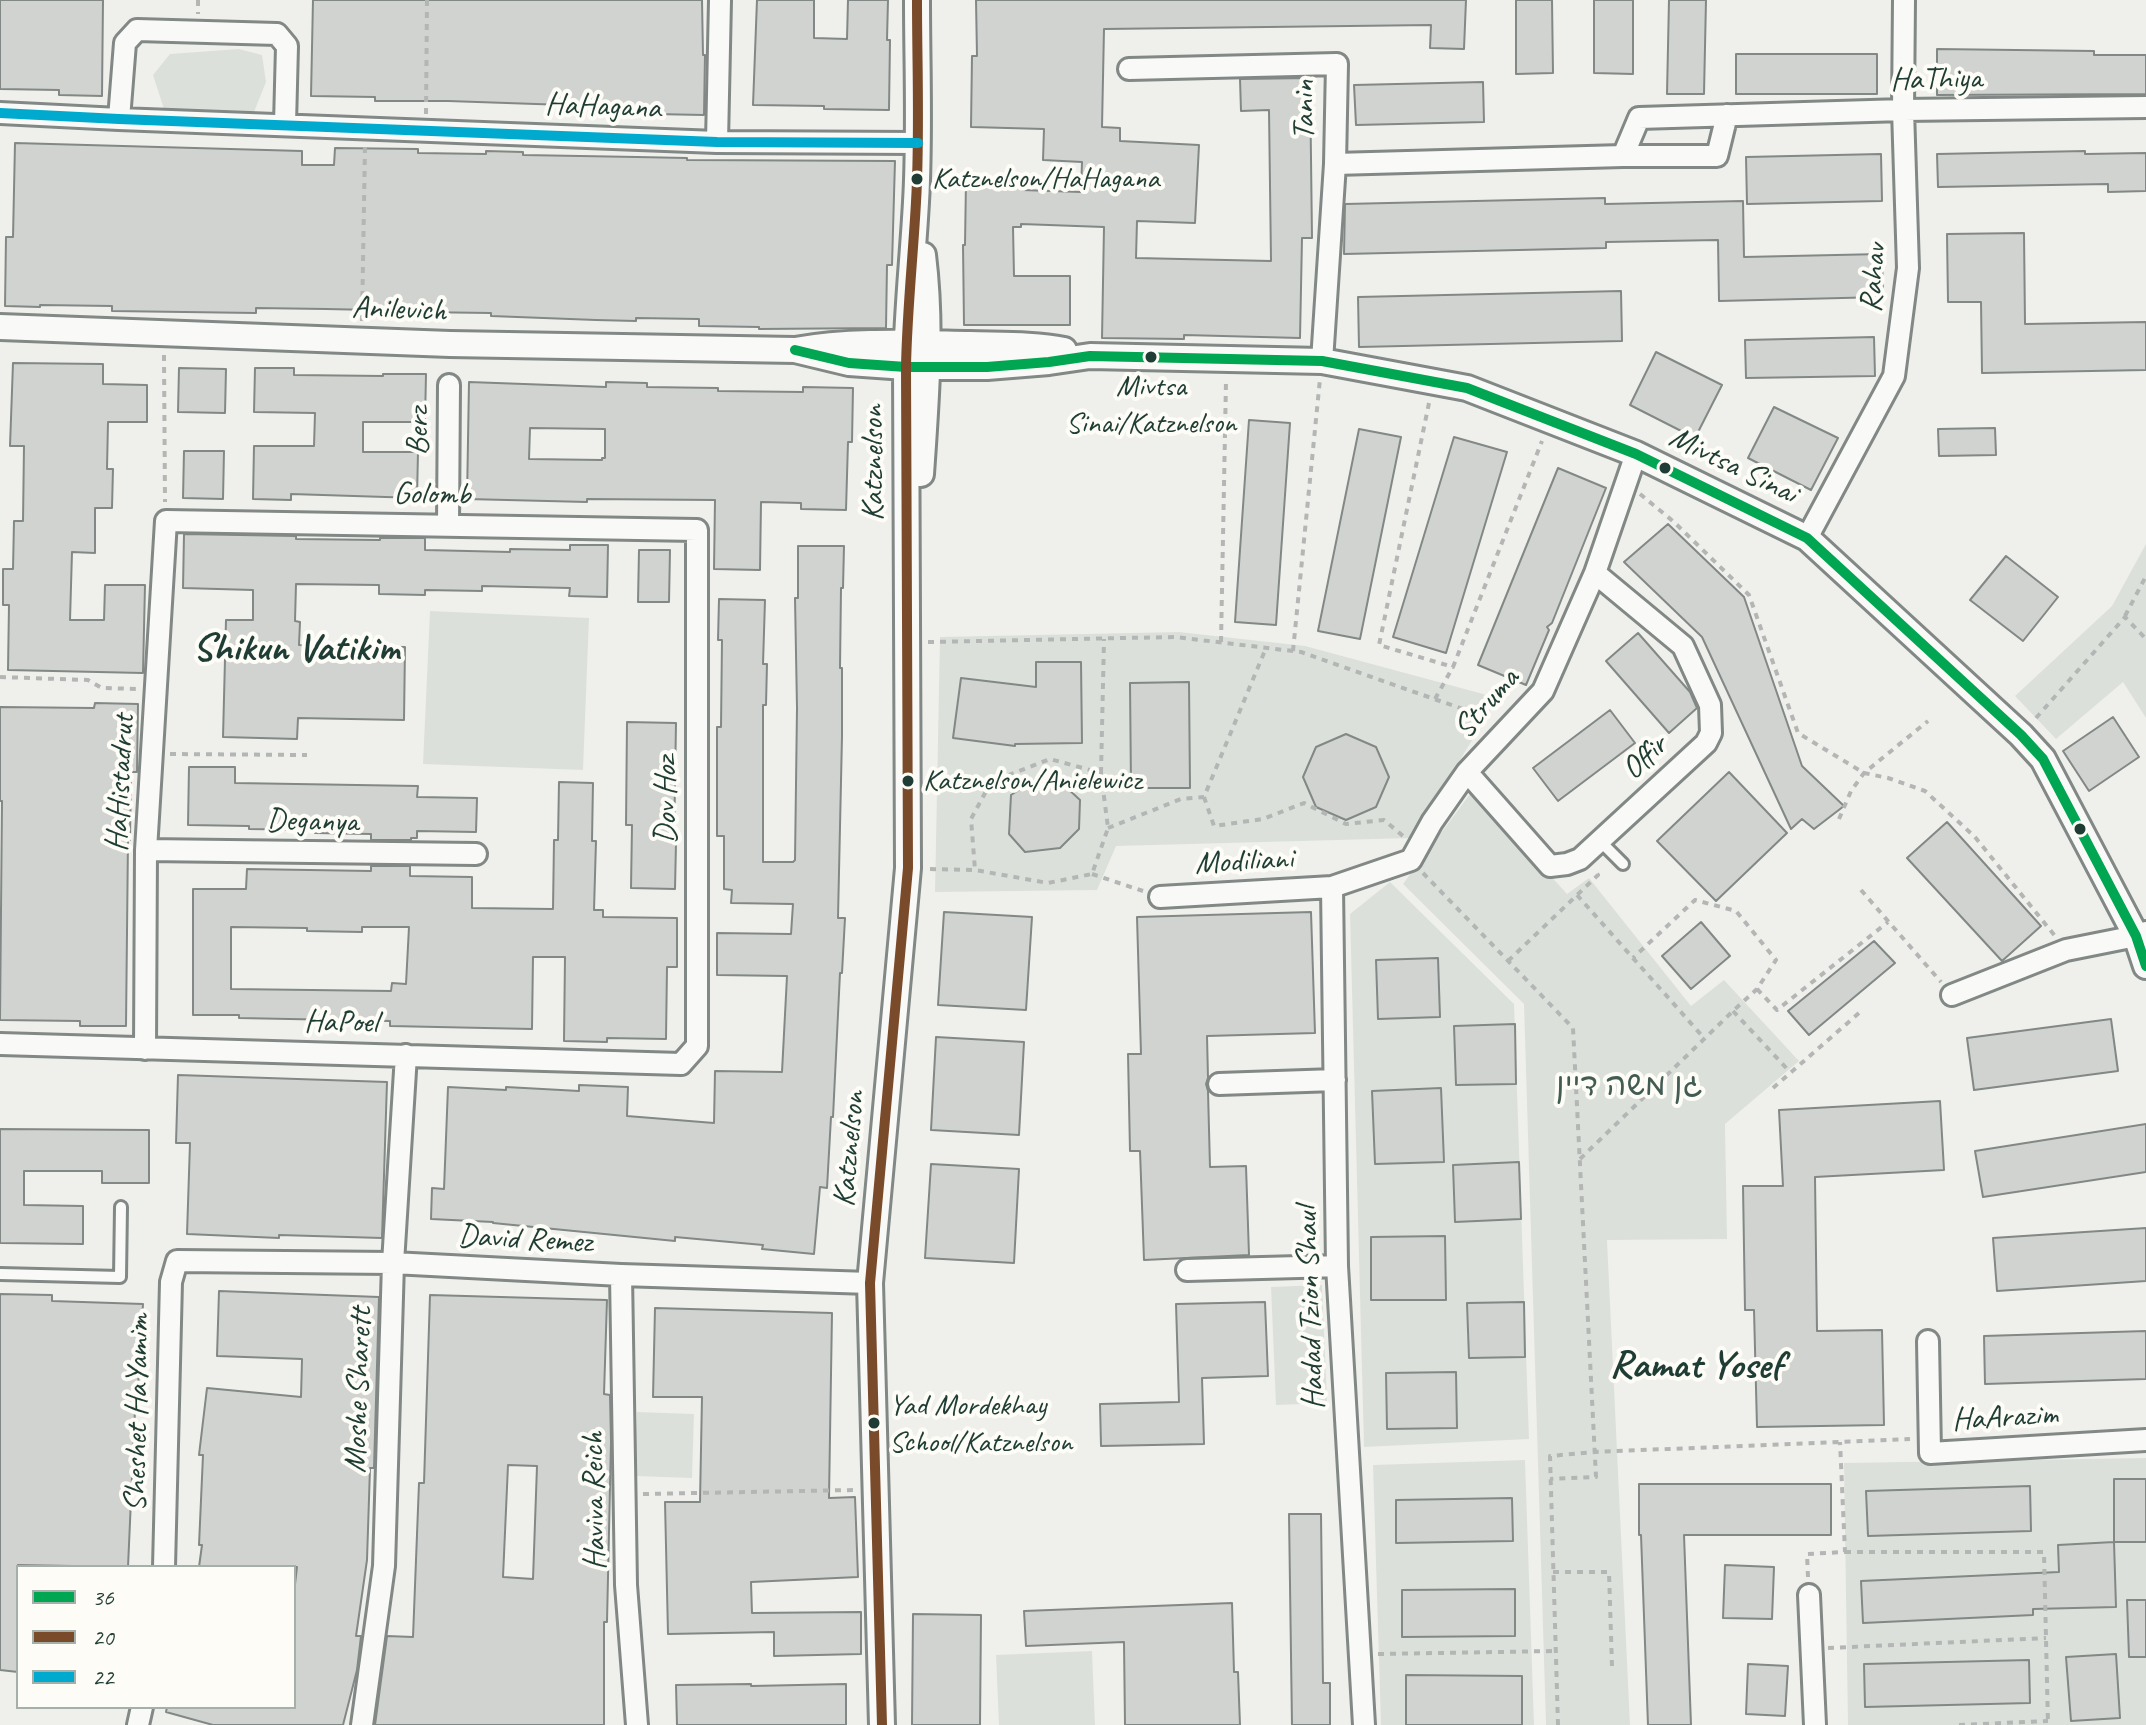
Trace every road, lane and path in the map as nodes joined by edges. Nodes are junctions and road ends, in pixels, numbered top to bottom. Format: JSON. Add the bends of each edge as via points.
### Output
{"nodes":[{"id":1,"x":427,"y":0,"type":"edge"},
{"id":2,"x":720,"y":0,"type":"edge"},
{"id":3,"x":917,"y":0,"type":"edge"},
{"id":4,"x":1904,"y":0,"type":"edge"},
{"id":5,"x":1129,"y":69,"type":"dead end"},
{"id":6,"x":2146,"y":107,"type":"edge"},
{"id":7,"x":1903,"y":110,"type":"junction"},
{"id":8,"x":0,"y":113,"type":"edge"},
{"id":9,"x":1727,"y":115,"type":"junction"},
{"id":10,"x":119,"y":119,"type":"junction"},
{"id":11,"x":285,"y":124,"type":"junction"},
{"id":12,"x":365,"y":127,"type":"junction"},
{"id":13,"x":426,"y":130,"type":"junction"},
{"id":14,"x":717,"y":142,"type":"junction"},
{"id":15,"x":918,"y":143,"type":"junction"},
{"id":16,"x":1623,"y":156,"type":"junction"},
{"id":17,"x":1335,"y":164,"type":"junction"},
{"id":18,"x":362,"y":320,"type":"dead end"},
{"id":19,"x":0,"y":327,"type":"edge"},
{"id":20,"x":163,"y":333,"type":"junction"},
{"id":21,"x":917,"y":355,"type":"junction"},
{"id":22,"x":1226,"y":359,"type":"junction"},
{"id":23,"x":1322,"y":361,"type":"junction"},
{"id":24,"x":1434,"y":381,"type":"junction"},
{"id":25,"x":449,"y":385,"type":"dead end"},
{"id":26,"x":1550,"y":420,"type":"junction"},
{"id":27,"x":1636,"y":454,"type":"junction"},
{"id":28,"x":1626,"y":482,"type":"junction"},
{"id":29,"x":166,"y":521,"type":"junction"},
{"id":30,"x":448,"y":525,"type":"junction"},
{"id":31,"x":697,"y":530,"type":"joint"},
{"id":32,"x":1807,"y":538,"type":"junction"},
{"id":33,"x":1595,"y":573,"type":"junction"},
{"id":34,"x":2146,"y":576,"type":"edge"},
{"id":35,"x":2125,"y":617,"type":"junction"},
{"id":36,"x":1104,"y":639,"type":"junction"},
{"id":37,"x":2146,"y":639,"type":"edge"},
{"id":38,"x":906,"y":642,"type":"junction"},
{"id":39,"x":1221,"y":642,"type":"junction"},
{"id":40,"x":1266,"y":648,"type":"junction"},
{"id":41,"x":1293,"y":651,"type":"junction"},
{"id":42,"x":1453,"y":667,"type":"junction"},
{"id":43,"x":0,"y":677,"type":"edge"},
{"id":44,"x":156,"y":689,"type":"junction"},
{"id":45,"x":1435,"y":699,"type":"junction"},
{"id":46,"x":1928,"y":721,"type":"dead end"},
{"id":47,"x":1511,"y":725,"type":"junction"},
{"id":48,"x":2021,"y":735,"type":"junction"},
{"id":49,"x":152,"y":754,"type":"junction"},
{"id":50,"x":307,"y":755,"type":"dead end"},
{"id":51,"x":1467,"y":772,"type":"junction"},
{"id":52,"x":1101,"y":773,"type":"junction"},
{"id":53,"x":1864,"y":773,"type":"junction"},
{"id":54,"x":1204,"y":797,"type":"junction"},
{"id":55,"x":1839,"y":819,"type":"dead end"},
{"id":56,"x":1108,"y":828,"type":"junction"},
{"id":57,"x":1600,"y":841,"type":"junction"},
{"id":58,"x":146,"y":850,"type":"junction"},
{"id":59,"x":476,"y":854,"type":"dead end"},
{"id":60,"x":1414,"y":854,"type":"junction"},
{"id":61,"x":1582,"y":856,"type":"junction"},
{"id":62,"x":1623,"y":864,"type":"dead end"},
{"id":63,"x":908,"y":868,"type":"junction"},
{"id":64,"x":975,"y":870,"type":"junction"},
{"id":65,"x":1092,"y":874,"type":"junction"},
{"id":66,"x":1332,"y":887,"type":"junction"},
{"id":67,"x":1861,"y":890,"type":"dead end"},
{"id":68,"x":1577,"y":895,"type":"junction"},
{"id":69,"x":1160,"y":897,"type":"joint"},
{"id":70,"x":1888,"y":922,"type":"junction"},
{"id":71,"x":2141,"y":934,"type":"edge"},
{"id":72,"x":2066,"y":950,"type":"junction"},
{"id":73,"x":1633,"y":958,"type":"junction"},
{"id":74,"x":1508,"y":961,"type":"junction"},
{"id":75,"x":2146,"y":966,"type":"edge"},
{"id":76,"x":1757,"y":989,"type":"junction"},
{"id":77,"x":1952,"y":995,"type":"joint"},
{"id":78,"x":1733,"y":1011,"type":"junction"},
{"id":79,"x":1859,"y":1013,"type":"dead end"},
{"id":80,"x":1704,"y":1038,"type":"junction"},
{"id":81,"x":0,"y":1044,"type":"edge"},
{"id":82,"x":145,"y":1049,"type":"junction"},
{"id":83,"x":406,"y":1055,"type":"junction"},
{"id":84,"x":681,"y":1064,"type":"joint"},
{"id":85,"x":1790,"y":1072,"type":"junction"},
{"id":86,"x":1335,"y":1080,"type":"junction"},
{"id":87,"x":1219,"y":1084,"type":"dead end"},
{"id":88,"x":1773,"y":1088,"type":"dead end"},
{"id":89,"x":1580,"y":1159,"type":"junction"},
{"id":90,"x":121,"y":1207,"type":"dead end"},
{"id":91,"x":177,"y":1261,"type":"joint"},
{"id":92,"x":393,"y":1263,"type":"junction"},
{"id":93,"x":1337,"y":1266,"type":"junction"},
{"id":94,"x":1187,"y":1270,"type":"dead end"},
{"id":95,"x":0,"y":1274,"type":"edge"},
{"id":96,"x":621,"y":1275,"type":"junction"},
{"id":97,"x":870,"y":1283,"type":"junction"},
{"id":98,"x":1928,"y":1341,"type":"dead end"},
{"id":99,"x":1930,"y":1438,"type":"junction"},
{"id":100,"x":2146,"y":1440,"type":"edge"},
{"id":101,"x":1840,"y":1442,"type":"junction"},
{"id":102,"x":1595,"y":1452,"type":"junction"},
{"id":103,"x":1550,"y":1479,"type":"junction"},
{"id":104,"x":875,"y":1490,"type":"junction"},
{"id":105,"x":625,"y":1495,"type":"junction"},
{"id":106,"x":1845,"y":1552,"type":"junction"},
{"id":107,"x":164,"y":1565,"type":"edge"},
{"id":108,"x":1553,"y":1572,"type":"junction"},
{"id":109,"x":1809,"y":1595,"type":"joint"},
{"id":110,"x":2046,"y":1638,"type":"junction"},
{"id":111,"x":1812,"y":1648,"type":"junction"},
{"id":112,"x":1556,"y":1651,"type":"junction"},
{"id":113,"x":1360,"y":1655,"type":"junction"},
{"id":114,"x":1612,"y":1666,"type":"dead end"},
{"id":115,"x":2048,"y":1723,"type":"edge"},
{"id":116,"x":362,"y":1725,"type":"edge"},
{"id":117,"x":637,"y":1725,"type":"edge"},
{"id":118,"x":882,"y":1725,"type":"edge"},
{"id":119,"x":1364,"y":1725,"type":"edge"},
{"id":120,"x":1558,"y":1725,"type":"edge"},
{"id":121,"x":1815,"y":1725,"type":"edge"},
{"id":122,"x":1959,"y":1725,"type":"edge"}],
"edges":[{"from":1,"to":13,"type":"path"},
{"from":2,"to":14,"type":"street"},
{"from":3,"to":15,"type":"street","name":"Katznelson"},
{"from":4,"to":7,"type":"street","name":"Rahav"},
{"from":5,"to":17,"type":"street","name":"Tanin","via":[[1337,64]]},
{"from":6,"to":7,"type":"street","name":"HaThiya"},
{"from":7,"to":9,"type":"street","name":"HaThiya"},
{"from":7,"to":32,"type":"street","name":"Rahav","via":[[1908,268],[1894,376]]},
{"from":8,"to":10,"type":"street","name":"HaHagana"},
{"from":9,"to":16,"type":"street","name":"HaThiya","via":[[1639,118]]},
{"from":9,"to":16,"type":"street","via":[[1717,156]]},
{"from":10,"to":11,"type":"street","name":"HaHagana"},
{"from":10,"to":11,"type":"street","via":[[125,43],[137,30],[277,34],[287,46]]},
{"from":11,"to":12,"type":"street","name":"HaHagana"},
{"from":12,"to":13,"type":"street","name":"HaHagana"},
{"from":12,"to":18,"type":"path"},
{"from":13,"to":14,"type":"street","name":"HaHagana"},
{"from":14,"to":15,"type":"street","name":"HaHagana"},
{"from":15,"to":21,"type":"street","name":"Katznelson","via":[[916,203],[928,303]]},
{"from":16,"to":17,"type":"street"},
{"from":17,"to":23,"type":"street","name":"Tanin"},
{"from":19,"to":20,"type":"street","name":"Anilevich"},
{"from":20,"to":21,"type":"street","name":"Anilevich","via":[[795,350],[833,344]]},
{"from":20,"to":29,"type":"path"},
{"from":21,"to":22,"type":"street","name":"Mivtsa Sinai","via":[[1024,346],[1090,356]]},
{"from":21,"to":38,"type":"street","name":"Katznelson"},
{"from":22,"to":23,"type":"street","name":"Mivtsa Sinai"},
{"from":22,"to":39,"type":"path"},
{"from":23,"to":24,"type":"street","name":"Mivtsa Sinai"},
{"from":23,"to":41,"type":"path"},
{"from":24,"to":26,"type":"street","name":"Mivtsa Sinai"},
{"from":24,"to":42,"type":"path","via":[[1379,645]]},
{"from":25,"to":30,"type":"street","name":"Berz"},
{"from":26,"to":27,"type":"street","name":"Mivtsa Sinai"},
{"from":26,"to":42,"type":"path"},
{"from":27,"to":28,"type":"street","name":"Struma"},
{"from":27,"to":32,"type":"street","name":"Mivtsa Sinai"},
{"from":28,"to":33,"type":"street","name":"Struma"},
{"from":28,"to":53,"type":"path","via":[[1749,595],[1798,733]]},
{"from":29,"to":30,"type":"street","name":"Golomb"},
{"from":29,"to":44,"type":"street","name":"HaHistadrut"},
{"from":30,"to":31,"type":"street","name":"Golomb"},
{"from":31,"to":84,"type":"street","name":"Dov Hoz","via":[[697,1046]]},
{"from":32,"to":48,"type":"street","name":"Mivtsa Sinai"},
{"from":33,"to":47,"type":"street","name":"Struma","via":[[1543,691]]},
{"from":33,"to":57,"type":"street","name":"Offir","via":[[1683,646],[1710,705],[1711,722],[1706,743]]},
{"from":34,"to":35,"type":"path"},
{"from":35,"to":37,"type":"path"},
{"from":35,"to":48,"type":"path"},
{"from":36,"to":38,"type":"path"},
{"from":36,"to":39,"type":"path"},
{"from":36,"to":52,"type":"path"},
{"from":38,"to":63,"type":"street","name":"Katznelson"},
{"from":39,"to":40,"type":"path"},
{"from":40,"to":41,"type":"path"},
{"from":40,"to":54,"type":"path"},
{"from":41,"to":45,"type":"path"},
{"from":42,"to":45,"type":"path"},
{"from":43,"to":44,"type":"path"},
{"from":44,"to":49,"type":"street","name":"HaHistadrut"},
{"from":45,"to":47,"type":"path"},
{"from":46,"to":53,"type":"path"},
{"from":47,"to":51,"type":"street","name":"Struma"},
{"from":48,"to":71,"type":"street","name":"Mivtsa Sinai","via":[[2043,759]]},
{"from":49,"to":50,"type":"path"},
{"from":49,"to":58,"type":"street","name":"HaHistadrut"},
{"from":51,"to":60,"type":"street","name":"Struma"},
{"from":51,"to":61,"type":"street","via":[[1550,866]]},
{"from":52,"to":56,"type":"path"},
{"from":52,"to":64,"type":"path","via":[[1050,759],[991,782],[971,819]]},
{"from":53,"to":55,"type":"path"},
{"from":53,"to":72,"type":"path","via":[[1925,791],[1946,809]]},
{"from":54,"to":56,"type":"path","via":[[1181,799]]},
{"from":54,"to":60,"type":"path","via":[[1214,826],[1263,819],[1304,803],[1346,824],[1384,820]]},
{"from":56,"to":65,"type":"path"},
{"from":57,"to":61,"type":"street","name":"Offir"},
{"from":57,"to":62,"type":"lane"},
{"from":58,"to":59,"type":"street","name":"Deganya"},
{"from":58,"to":82,"type":"street","name":"HaHistadrut"},
{"from":60,"to":66,"type":"street"},
{"from":60,"to":74,"type":"path"},
{"from":61,"to":68,"type":"path","via":[[1598,875]]},
{"from":63,"to":64,"type":"path"},
{"from":63,"to":97,"type":"street","name":"Katznelson"},
{"from":64,"to":65,"type":"path","via":[[1048,883]]},
{"from":65,"to":69,"type":"path"},
{"from":66,"to":69,"type":"street","name":"Modiliani"},
{"from":66,"to":86,"type":"street","name":"Hadad Tzion Shaul"},
{"from":67,"to":70,"type":"path"},
{"from":68,"to":73,"type":"path"},
{"from":68,"to":74,"type":"path"},
{"from":70,"to":76,"type":"path","via":[[1777,1010]]},
{"from":70,"to":77,"type":"path"},
{"from":71,"to":72,"type":"street"},
{"from":71,"to":75,"type":"street","name":"Mivtsa Sinai"},
{"from":72,"to":77,"type":"street"},
{"from":73,"to":76,"type":"path","via":[[1695,900],[1736,911],[1776,960]]},
{"from":73,"to":80,"type":"path"},
{"from":74,"to":89,"type":"path","via":[[1573,1028]]},
{"from":76,"to":78,"type":"path"},
{"from":78,"to":80,"type":"path"},
{"from":78,"to":85,"type":"path"},
{"from":79,"to":85,"type":"path"},
{"from":80,"to":89,"type":"path"},
{"from":81,"to":82,"type":"street","name":"HaPoel"},
{"from":82,"to":83,"type":"street","name":"HaPoel"},
{"from":83,"to":84,"type":"street","name":"HaPoel"},
{"from":83,"to":92,"type":"street","name":"Moshe Sharett"},
{"from":85,"to":88,"type":"path"},
{"from":86,"to":87,"type":"street"},
{"from":86,"to":93,"type":"street","name":"Hadad Tzion Shaul"},
{"from":89,"to":102,"type":"path"},
{"from":90,"to":95,"type":"lane","via":[[120,1277]]},
{"from":91,"to":92,"type":"street","name":"David Remez"},
{"from":91,"to":107,"type":"street","name":"Sheshet HaYamim","via":[[171,1282]]},
{"from":92,"to":96,"type":"street","name":"David Remez"},
{"from":92,"to":116,"type":"street","name":"Moshe Sharett","via":[[384,1566]]},
{"from":93,"to":94,"type":"street"},
{"from":93,"to":113,"type":"street","name":"Hadad Tzion Shaul"},
{"from":96,"to":97,"type":"street","name":"David Remez"},
{"from":96,"to":105,"type":"street","name":"Haviva Reich"},
{"from":97,"to":104,"type":"street","name":"Katznelson"},
{"from":98,"to":99,"type":"street","name":"HaArazim"},
{"from":99,"to":100,"type":"street","name":"HaArazim","via":[[1930,1453]]},
{"from":99,"to":101,"type":"path"},
{"from":101,"to":102,"type":"path"},
{"from":101,"to":106,"type":"path"},
{"from":102,"to":103,"type":"path","via":[[1550,1456]]},
{"from":102,"to":103,"type":"path","via":[[1596,1477]]},
{"from":103,"to":108,"type":"path"},
{"from":104,"to":105,"type":"path"},
{"from":104,"to":118,"type":"street","name":"Katznelson"},
{"from":105,"to":117,"type":"street","name":"Haviva Reich"},
{"from":106,"to":109,"type":"path","via":[[1807,1554]]},
{"from":106,"to":110,"type":"path","via":[[2044,1552]]},
{"from":108,"to":112,"type":"path"},
{"from":108,"to":114,"type":"path","via":[[1609,1572]]},
{"from":109,"to":111,"type":"street"},
{"from":110,"to":111,"type":"path"},
{"from":110,"to":115,"type":"path"},
{"from":111,"to":121,"type":"street"},
{"from":112,"to":113,"type":"path"},
{"from":112,"to":120,"type":"path"},
{"from":113,"to":119,"type":"street","name":"Hadad Tzion Shaul"},
{"from":115,"to":122,"type":"path"}]}
